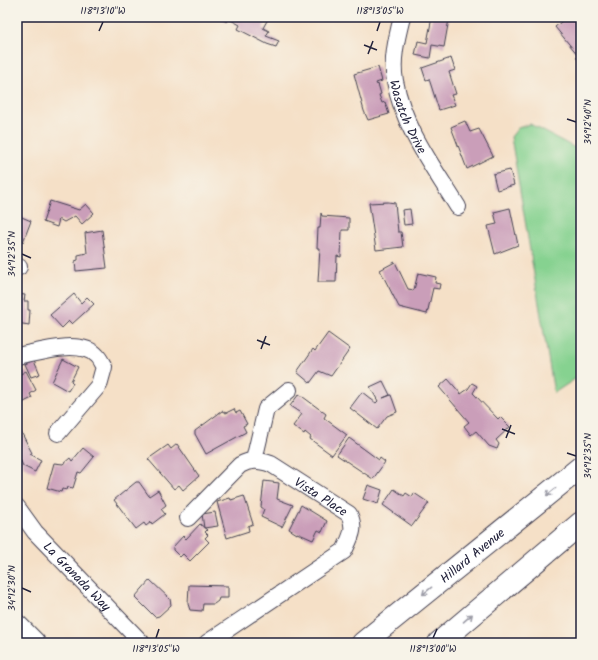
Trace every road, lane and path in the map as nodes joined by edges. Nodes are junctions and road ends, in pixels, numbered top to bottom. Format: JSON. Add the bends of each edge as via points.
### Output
{"nodes":[{"id":1,"x":402,"y":17,"type":"edge"},
{"id":2,"x":458,"y":207,"type":"dead end"},
{"id":3,"x":17,"y":356,"type":"edge"},
{"id":4,"x":289,"y":390,"type":"dead end"},
{"id":5,"x":58,"y":433,"type":"dead end"},
{"id":6,"x":254,"y":460,"type":"junction"},
{"id":7,"x":581,"y":468,"type":"edge"},
{"id":8,"x":17,"y":507,"type":"edge"},
{"id":9,"x":188,"y":518,"type":"dead end"},
{"id":10,"x":581,"y":523,"type":"edge"},
{"id":11,"x":17,"y":626,"type":"edge"},
{"id":12,"x":34,"y":643,"type":"edge"},
{"id":13,"x":142,"y":643,"type":"edge"},
{"id":14,"x":207,"y":643,"type":"edge"},
{"id":15,"x":362,"y":643,"type":"edge"},
{"id":16,"x":439,"y":643,"type":"edge"}],
"edges":[{"from":1,"to":2,"type":"street","name":"Wasatch Drive","via":[[394,61],[395,81],[414,135]]},
{"from":3,"to":5,"type":"street","via":[[73,346],[86,349],[97,356],[104,367],[99,386]]},
{"from":4,"to":6,"type":"street","via":[[266,409]]},
{"from":6,"to":9,"type":"street","via":[[240,465]]},
{"from":6,"to":14,"type":"street","name":"Vista Place","via":[[271,464],[349,514],[354,524],[351,537],[344,551]]},
{"from":7,"to":15,"type":"highway","name":"Hillard Avenue","one_way":true},
{"from":8,"to":13,"type":"street","name":"La Granada Way","via":[[34,532]]},
{"from":16,"to":10,"type":"highway","one_way":true},
{"from":11,"to":12,"type":"highway"}]}
